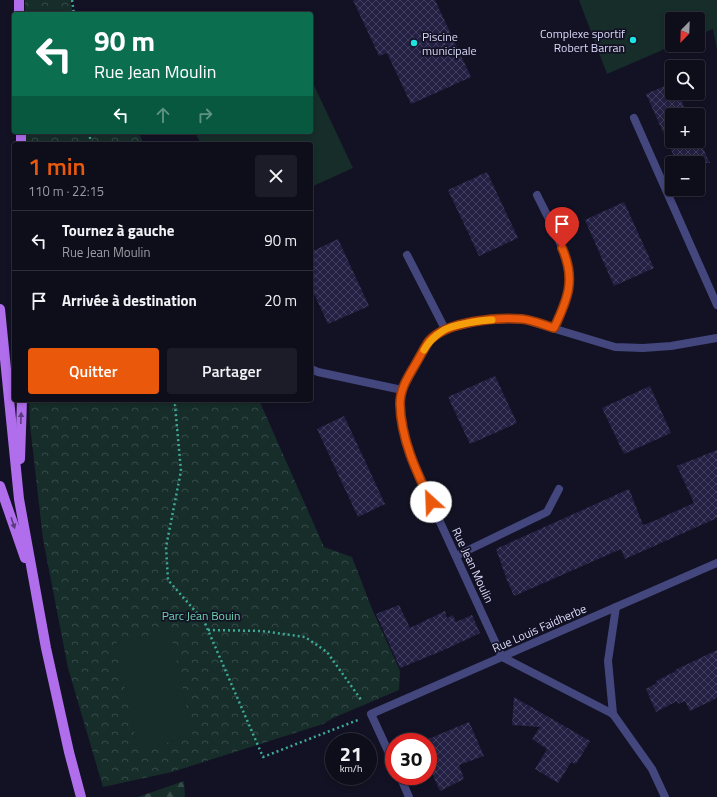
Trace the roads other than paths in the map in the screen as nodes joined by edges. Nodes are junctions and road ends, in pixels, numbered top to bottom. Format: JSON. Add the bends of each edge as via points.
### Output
{"nodes":[{"id":1,"x":19,"y":0,"type":"edge"},
{"id":2,"x":19,"y":12,"type":"edge"},
{"id":3,"x":634,"y":118,"type":"dead end"},
{"id":4,"x":537,"y":195,"type":"dead end"},
{"id":5,"x":407,"y":255,"type":"dead end"},
{"id":6,"x":717,"y":305,"type":"edge"},
{"id":7,"x":0,"y":308,"type":"edge"},
{"id":8,"x":554,"y":328,"type":"junction"},
{"id":9,"x":445,"y":329,"type":"junction"},
{"id":10,"x":717,"y":338,"type":"edge"},
{"id":11,"x":313,"y":370,"type":"edge"},
{"id":12,"x":402,"y":390,"type":"junction"},
{"id":13,"x":22,"y":402,"type":"edge"},
{"id":14,"x":0,"y":486,"type":"edge"},
{"id":15,"x":559,"y":490,"type":"dead end"},
{"id":16,"x":19,"y":499,"type":"junction"},
{"id":17,"x":456,"y":556,"type":"junction"},
{"id":18,"x":717,"y":563,"type":"edge"},
{"id":19,"x":34,"y":586,"type":"junction"},
{"id":20,"x":616,"y":607,"type":"junction"},
{"id":21,"x":502,"y":657,"type":"junction"},
{"id":22,"x":613,"y":714,"type":"junction"},
{"id":23,"x":385,"y":744,"type":"edge"},
{"id":24,"x":404,"y":785,"type":"edge"},
{"id":25,"x":81,"y":797,"type":"edge"},
{"id":26,"x":409,"y":797,"type":"edge"},
{"id":27,"x":665,"y":797,"type":"edge"}],
"edges":[{"from":1,"to":2,"type":"main road"},
{"from":3,"to":6,"type":"street"},
{"from":4,"to":8,"type":"street","via":[[568,261],[569,286],[564,306]]},
{"from":5,"to":9,"type":"street"},
{"from":7,"to":16,"type":"main road"},
{"from":8,"to":9,"type":"street","name":"Rue Jean Moulin","via":[[522,319],[484,320]]},
{"from":8,"to":10,"type":"street","name":"Rue Jean Moulin","via":[[615,347],[657,347]]},
{"from":9,"to":12,"type":"street","name":"Rue Jean Moulin","via":[[429,341]]},
{"from":11,"to":12,"type":"street"},
{"from":12,"to":17,"type":"street","name":"Rue Jean Moulin","via":[[402,427],[412,461]]},
{"from":16,"to":13,"type":"main road","one_way":true},
{"from":14,"to":19,"type":"main road","one_way":true},
{"from":15,"to":17,"type":"street","via":[[546,512]]},
{"from":16,"to":19,"type":"main road"},
{"from":17,"to":21,"type":"street","name":"Rue Jean Moulin"},
{"from":18,"to":20,"type":"street","name":"Rue Louis Faidherbe"},
{"from":19,"to":25,"type":"main road","via":[[47,656]]},
{"from":20,"to":21,"type":"street","name":"Rue Louis Faidherbe"},
{"from":20,"to":22,"type":"street","via":[[608,661]]},
{"from":21,"to":22,"type":"street"},
{"from":21,"to":23,"type":"street","name":"Rue Louis Faidherbe","via":[[371,714]]},
{"from":22,"to":27,"type":"street","via":[[652,769]]},
{"from":24,"to":26,"type":"street"}]}
